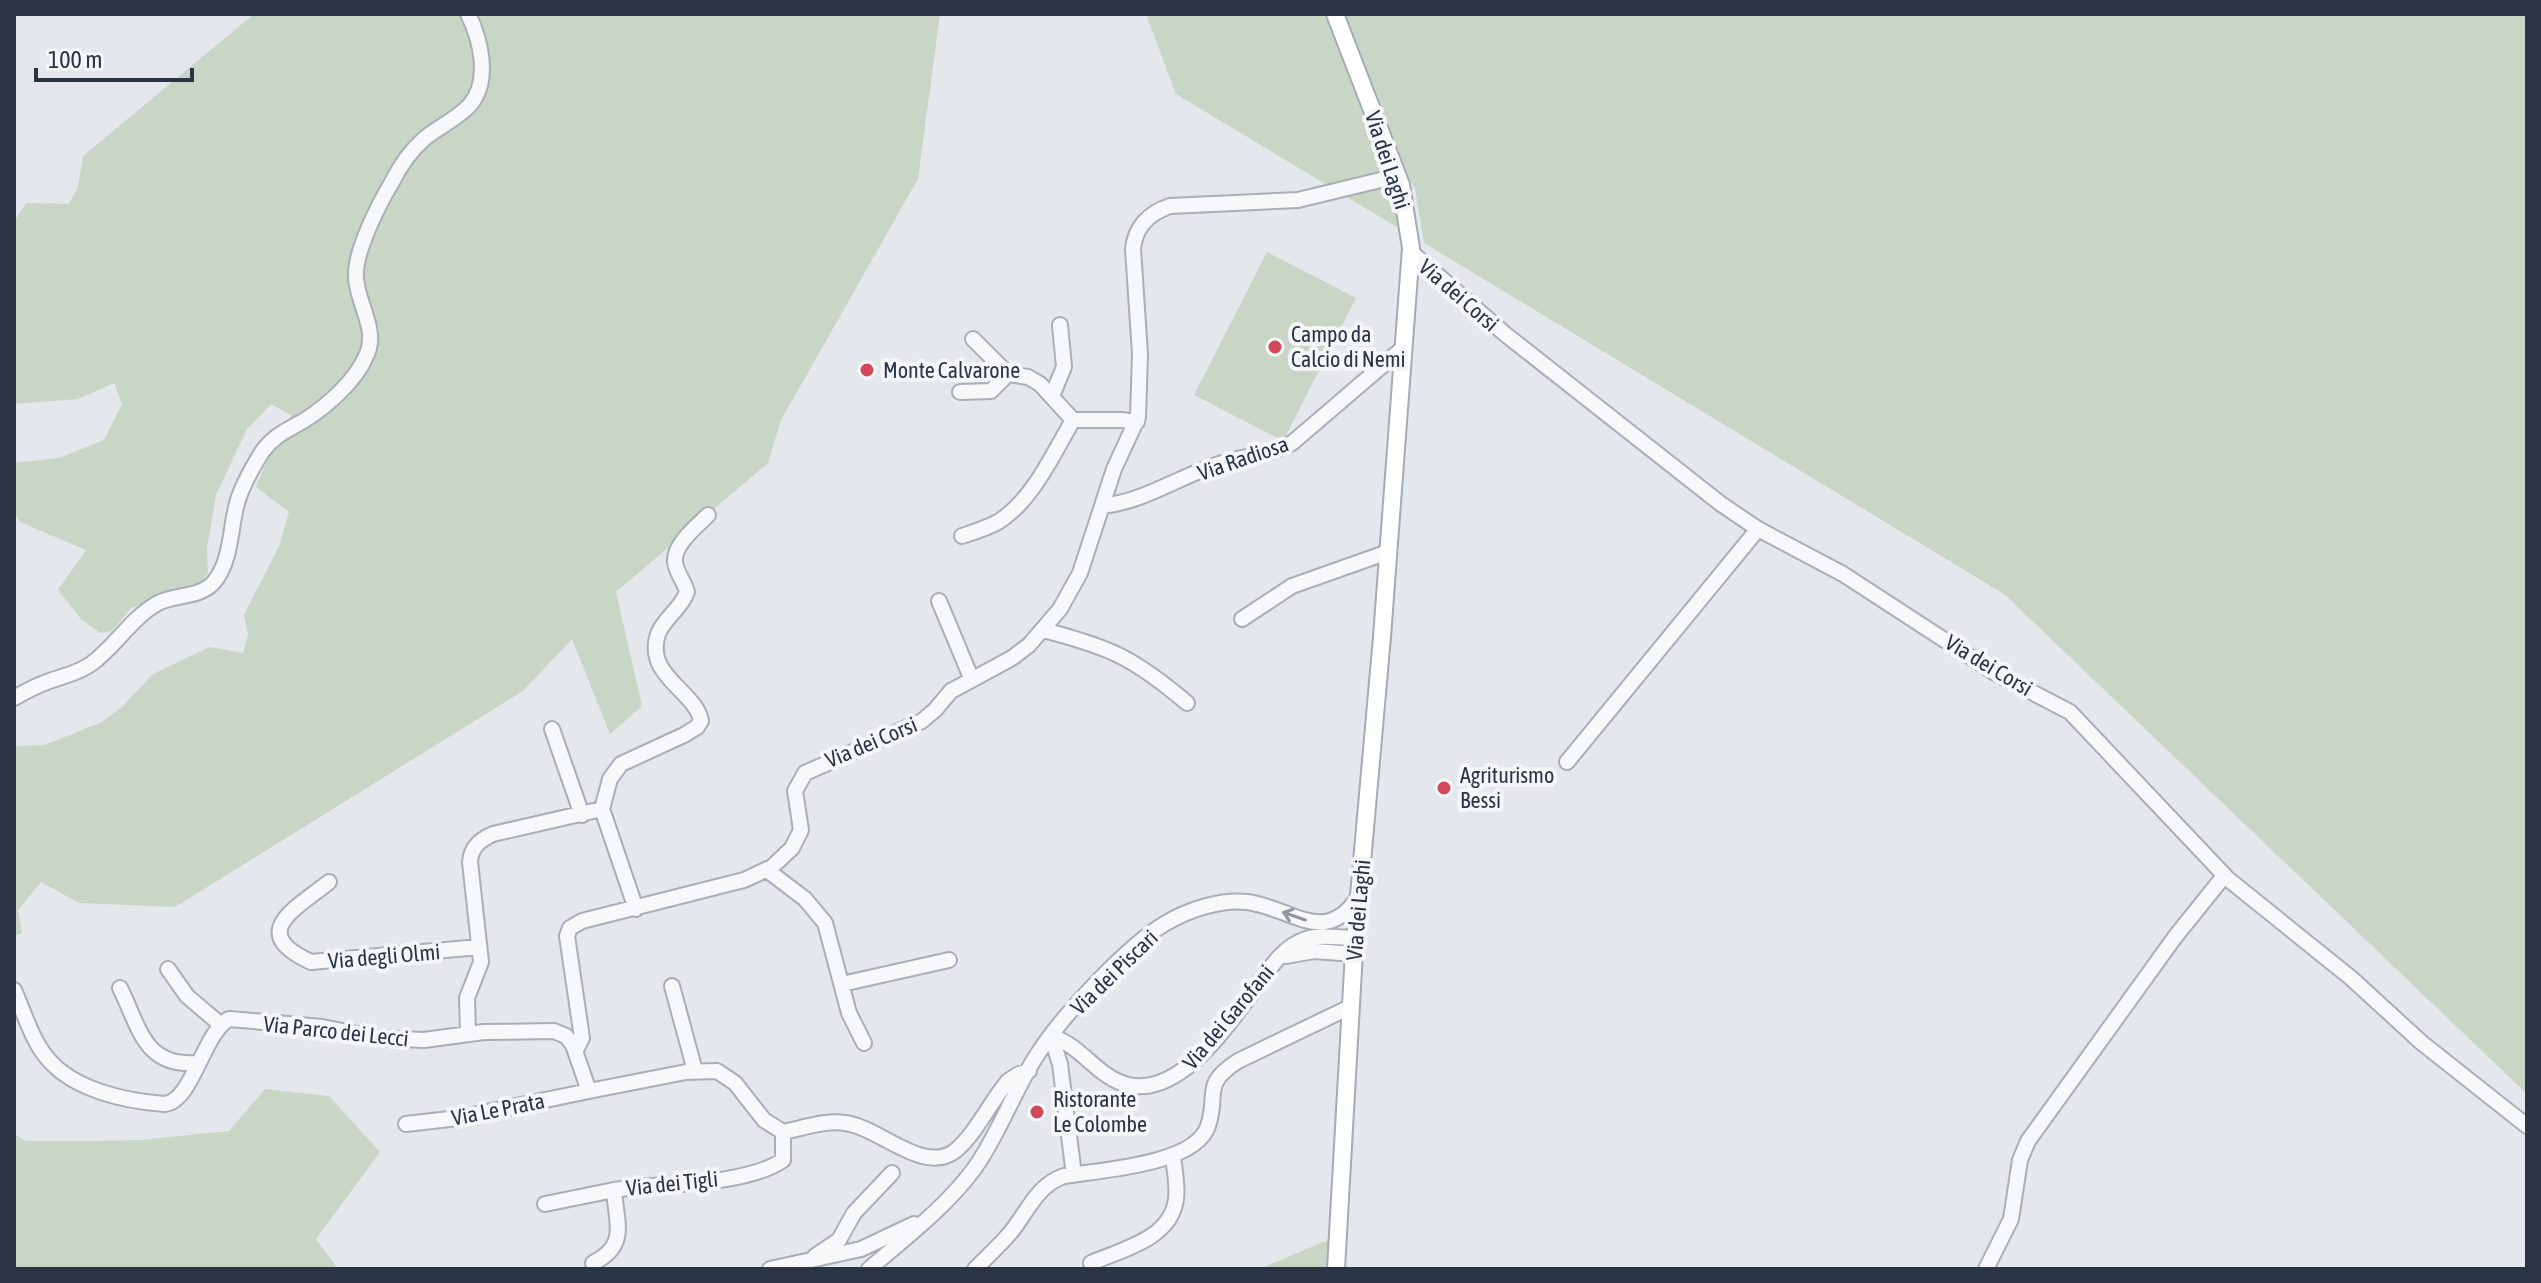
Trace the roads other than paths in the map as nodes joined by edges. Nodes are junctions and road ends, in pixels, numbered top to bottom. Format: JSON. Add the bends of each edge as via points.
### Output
{"nodes":[{"id":1,"x":468,"y":14,"type":"edge"},
{"id":2,"x":1335,"y":14,"type":"edge"},
{"id":3,"x":1397,"y":176,"type":"junction"},
{"id":4,"x":1411,"y":252,"type":"junction"},
{"id":5,"x":1060,"y":325,"type":"dead end"},
{"id":6,"x":973,"y":339,"type":"dead end"},
{"id":7,"x":1403,"y":348,"type":"junction"},
{"id":8,"x":1008,"y":374,"type":"junction"},
{"id":9,"x":960,"y":392,"type":"dead end"},
{"id":10,"x":1052,"y":396,"type":"junction"},
{"id":11,"x":1073,"y":420,"type":"junction"},
{"id":12,"x":1137,"y":422,"type":"junction"},
{"id":13,"x":1102,"y":506,"type":"junction"},
{"id":14,"x":708,"y":515,"type":"dead end"},
{"id":15,"x":1758,"y":529,"type":"junction"},
{"id":16,"x":962,"y":536,"type":"dead end"},
{"id":17,"x":1388,"y":552,"type":"junction"},
{"id":18,"x":939,"y":601,"type":"dead end"},
{"id":19,"x":1242,"y":619,"type":"dead end"},
{"id":20,"x":1043,"y":630,"type":"junction"},
{"id":21,"x":972,"y":680,"type":"junction"},
{"id":22,"x":14,"y":698,"type":"edge"},
{"id":23,"x":1187,"y":703,"type":"dead end"},
{"id":24,"x":552,"y":729,"type":"dead end"},
{"id":25,"x":1567,"y":762,"type":"dead end"},
{"id":26,"x":602,"y":809,"type":"junction"},
{"id":27,"x":582,"y":815,"type":"junction"},
{"id":28,"x":767,"y":870,"type":"junction"},
{"id":29,"x":2224,"y":876,"type":"junction"},
{"id":30,"x":329,"y":882,"type":"dead end"},
{"id":31,"x":1359,"y":896,"type":"junction"},
{"id":32,"x":636,"y":909,"type":"junction"},
{"id":33,"x":1321,"y":925,"type":"junction"},
{"id":34,"x":1355,"y":941,"type":"junction"},
{"id":35,"x":479,"y":947,"type":"junction"},
{"id":36,"x":949,"y":960,"type":"dead end"},
{"id":37,"x":168,"y":969,"type":"dead end"},
{"id":38,"x":842,"y":984,"type":"junction"},
{"id":39,"x":672,"y":986,"type":"dead end"},
{"id":40,"x":120,"y":988,"type":"dead end"},
{"id":41,"x":14,"y":990,"type":"edge"},
{"id":42,"x":1350,"y":1007,"type":"junction"},
{"id":43,"x":221,"y":1025,"type":"junction"},
{"id":44,"x":468,"y":1034,"type":"junction"},
{"id":45,"x":1051,"y":1036,"type":"junction"},
{"id":46,"x":864,"y":1043,"type":"dead end"},
{"id":47,"x":576,"y":1050,"type":"junction"},
{"id":48,"x":197,"y":1063,"type":"junction"},
{"id":49,"x":695,"y":1071,"type":"junction"},
{"id":50,"x":1029,"y":1071,"type":"junction"},
{"id":51,"x":589,"y":1091,"type":"junction"},
{"id":52,"x":406,"y":1124,"type":"dead end"},
{"id":53,"x":2527,"y":1126,"type":"edge"},
{"id":54,"x":783,"y":1132,"type":"junction"},
{"id":55,"x":1173,"y":1155,"type":"junction"},
{"id":56,"x":892,"y":1173,"type":"dead end"},
{"id":57,"x":1074,"y":1175,"type":"junction"},
{"id":58,"x":614,"y":1190,"type":"junction"},
{"id":59,"x":545,"y":1204,"type":"dead end"},
{"id":60,"x":933,"y":1215,"type":"junction"},
{"id":61,"x":845,"y":1231,"type":"junction"},
{"id":62,"x":861,"y":1249,"type":"junction"},
{"id":63,"x":804,"y":1262,"type":"junction"},
{"id":64,"x":593,"y":1263,"type":"dead end"},
{"id":65,"x":1091,"y":1263,"type":"dead end"},
{"id":66,"x":770,"y":1269,"type":"edge"},
{"id":67,"x":869,"y":1269,"type":"edge"},
{"id":68,"x":975,"y":1269,"type":"edge"},
{"id":69,"x":1336,"y":1269,"type":"edge"},
{"id":70,"x":1986,"y":1269,"type":"edge"}],
"edges":[{"from":1,"to":22,"type":"street","via":[[480,50],[477,93],[464,111],[406,159],[359,257],[356,280],[370,340],[362,365],[332,398],[278,433],[262,453],[239,497],[224,562],[211,585],[157,604],[87,667]]},
{"from":2,"to":3,"type":"main road","name":"Via dei Laghi"},
{"from":3,"to":4,"type":"main road","name":"Via dei Laghi"},
{"from":3,"to":12,"type":"street","name":"Via dei Corsi","via":[[1298,200],[1170,206],[1148,218],[1134,245],[1140,354]]},
{"from":4,"to":7,"type":"main road","name":"Via dei Laghi"},
{"from":4,"to":15,"type":"street","name":"Via dei Corsi","via":[[1505,334]]},
{"from":5,"to":10,"type":"street","via":[[1064,367]]},
{"from":6,"to":8,"type":"street"},
{"from":7,"to":13,"type":"street","name":"Via Radiosa","via":[[1292,443],[1212,466],[1125,503]]},
{"from":7,"to":17,"type":"main road","name":"Via dei Laghi"},
{"from":8,"to":9,"type":"street","via":[[991,391]]},
{"from":8,"to":10,"type":"street","via":[[1032,379]]},
{"from":10,"to":11,"type":"street"},
{"from":11,"to":12,"type":"street"},
{"from":11,"to":16,"type":"street","via":[[1015,508]]},
{"from":12,"to":13,"type":"street","name":"Via dei Corsi"},
{"from":13,"to":20,"type":"street","name":"Via dei Corsi","via":[[1080,573]]},
{"from":14,"to":26,"type":"street","via":[[676,556],[687,592],[657,643],[664,672],[701,721],[617,767]]},
{"from":15,"to":25,"type":"street"},
{"from":15,"to":29,"type":"street","name":"Via dei Corsi","via":[[1843,574],[1995,673],[2070,712]]},
{"from":17,"to":19,"type":"street","via":[[1292,586]]},
{"from":17,"to":31,"type":"main road","name":"Via dei Laghi"},
{"from":18,"to":21,"type":"street"},
{"from":20,"to":21,"type":"street","name":"Via dei Corsi","via":[[1018,654]]},
{"from":20,"to":23,"type":"street","via":[[1124,656]]},
{"from":21,"to":28,"type":"street","name":"Via dei Corsi","via":[[948,693],[922,721],[805,773],[795,794],[800,834]]},
{"from":24,"to":27,"type":"street"},
{"from":26,"to":27,"type":"street"},
{"from":26,"to":32,"type":"street"},
{"from":27,"to":35,"type":"street","via":[[493,834],[476,846],[470,862]]},
{"from":28,"to":32,"type":"street","name":"Via dei Corsi"},
{"from":28,"to":38,"type":"street","via":[[819,914]]},
{"from":29,"to":53,"type":"street","name":"Via dei Corsi"},
{"from":29,"to":70,"type":"street","via":[[2028,1141],[2010,1225]]},
{"from":30,"to":35,"type":"street","name":"Via degli Olmi","via":[[280,926],[279,937],[288,952],[311,962]]},
{"from":31,"to":33,"type":"street","via":[[1341,918]]},
{"from":31,"to":34,"type":"main road","name":"Via dei Laghi"},
{"from":32,"to":47,"type":"street","name":"Via dei Corsi","via":[[582,921],[568,932],[582,1038]]},
{"from":33,"to":34,"type":"street","name":"Via dei Piscari"},
{"from":33,"to":45,"type":"street","name":"Via dei Piscari","one_way":true,"via":[[1245,902],[1188,913],[1140,942]]},
{"from":34,"to":42,"type":"main road","name":"Via dei Laghi"},
{"from":34,"to":45,"type":"street","name":"Via dei Garofani","via":[[1319,937],[1286,950],[1214,1039],[1169,1080],[1123,1083],[1071,1044]]},
{"from":35,"to":44,"type":"street","via":[[481,967],[466,1001]]},
{"from":36,"to":38,"type":"street"},
{"from":37,"to":43,"type":"street","via":[[187,996]]},
{"from":38,"to":46,"type":"street"},
{"from":39,"to":49,"type":"street"},
{"from":40,"to":48,"type":"street","via":[[157,1055],[175,1064]]},
{"from":41,"to":48,"type":"street","via":[[47,1058],[89,1087],[171,1104],[181,1097]]},
{"from":42,"to":55,"type":"street","via":[[1223,1071],[1213,1086],[1204,1133]]},
{"from":42,"to":69,"type":"main road","name":"Via dei Laghi"},
{"from":43,"to":44,"type":"street","name":"Via Parco dei Lecci","via":[[234,1019],[424,1040]]},
{"from":43,"to":48,"type":"street"},
{"from":44,"to":47,"type":"street","name":"Via Parco dei Lecci","via":[[554,1031],[566,1036]]},
{"from":45,"to":50,"type":"street","name":"Via dei Piscari"},
{"from":45,"to":57,"type":"street","via":[[1060,1064]]},
{"from":47,"to":51,"type":"street"},
{"from":49,"to":51,"type":"street"},
{"from":49,"to":54,"type":"street","via":[[728,1076],[764,1120]]},
{"from":50,"to":54,"type":"street","via":[[1011,1079],[964,1142],[941,1158],[910,1151],[847,1123]]},
{"from":50,"to":60,"type":"street","name":"Via dei Piscari","via":[[979,1162]]},
{"from":51,"to":52,"type":"street","name":"Via Le Prata"},
{"from":54,"to":58,"type":"street","name":"Via dei Tigli","via":[[783,1160],[762,1171]]},
{"from":55,"to":57,"type":"street"},
{"from":55,"to":65,"type":"street","via":[[1176,1197],[1164,1227]]},
{"from":56,"to":61,"type":"street","via":[[854,1213]]},
{"from":57,"to":68,"type":"street","via":[[1046,1186]]},
{"from":58,"to":59,"type":"street"},
{"from":58,"to":64,"type":"street","name":"Via dei Tigli","via":[[616,1244]]},
{"from":60,"to":62,"type":"street"},
{"from":60,"to":67,"type":"street"},
{"from":61,"to":62,"type":"street"},
{"from":61,"to":63,"type":"street"},
{"from":62,"to":63,"type":"street"},
{"from":63,"to":66,"type":"street"}]}
